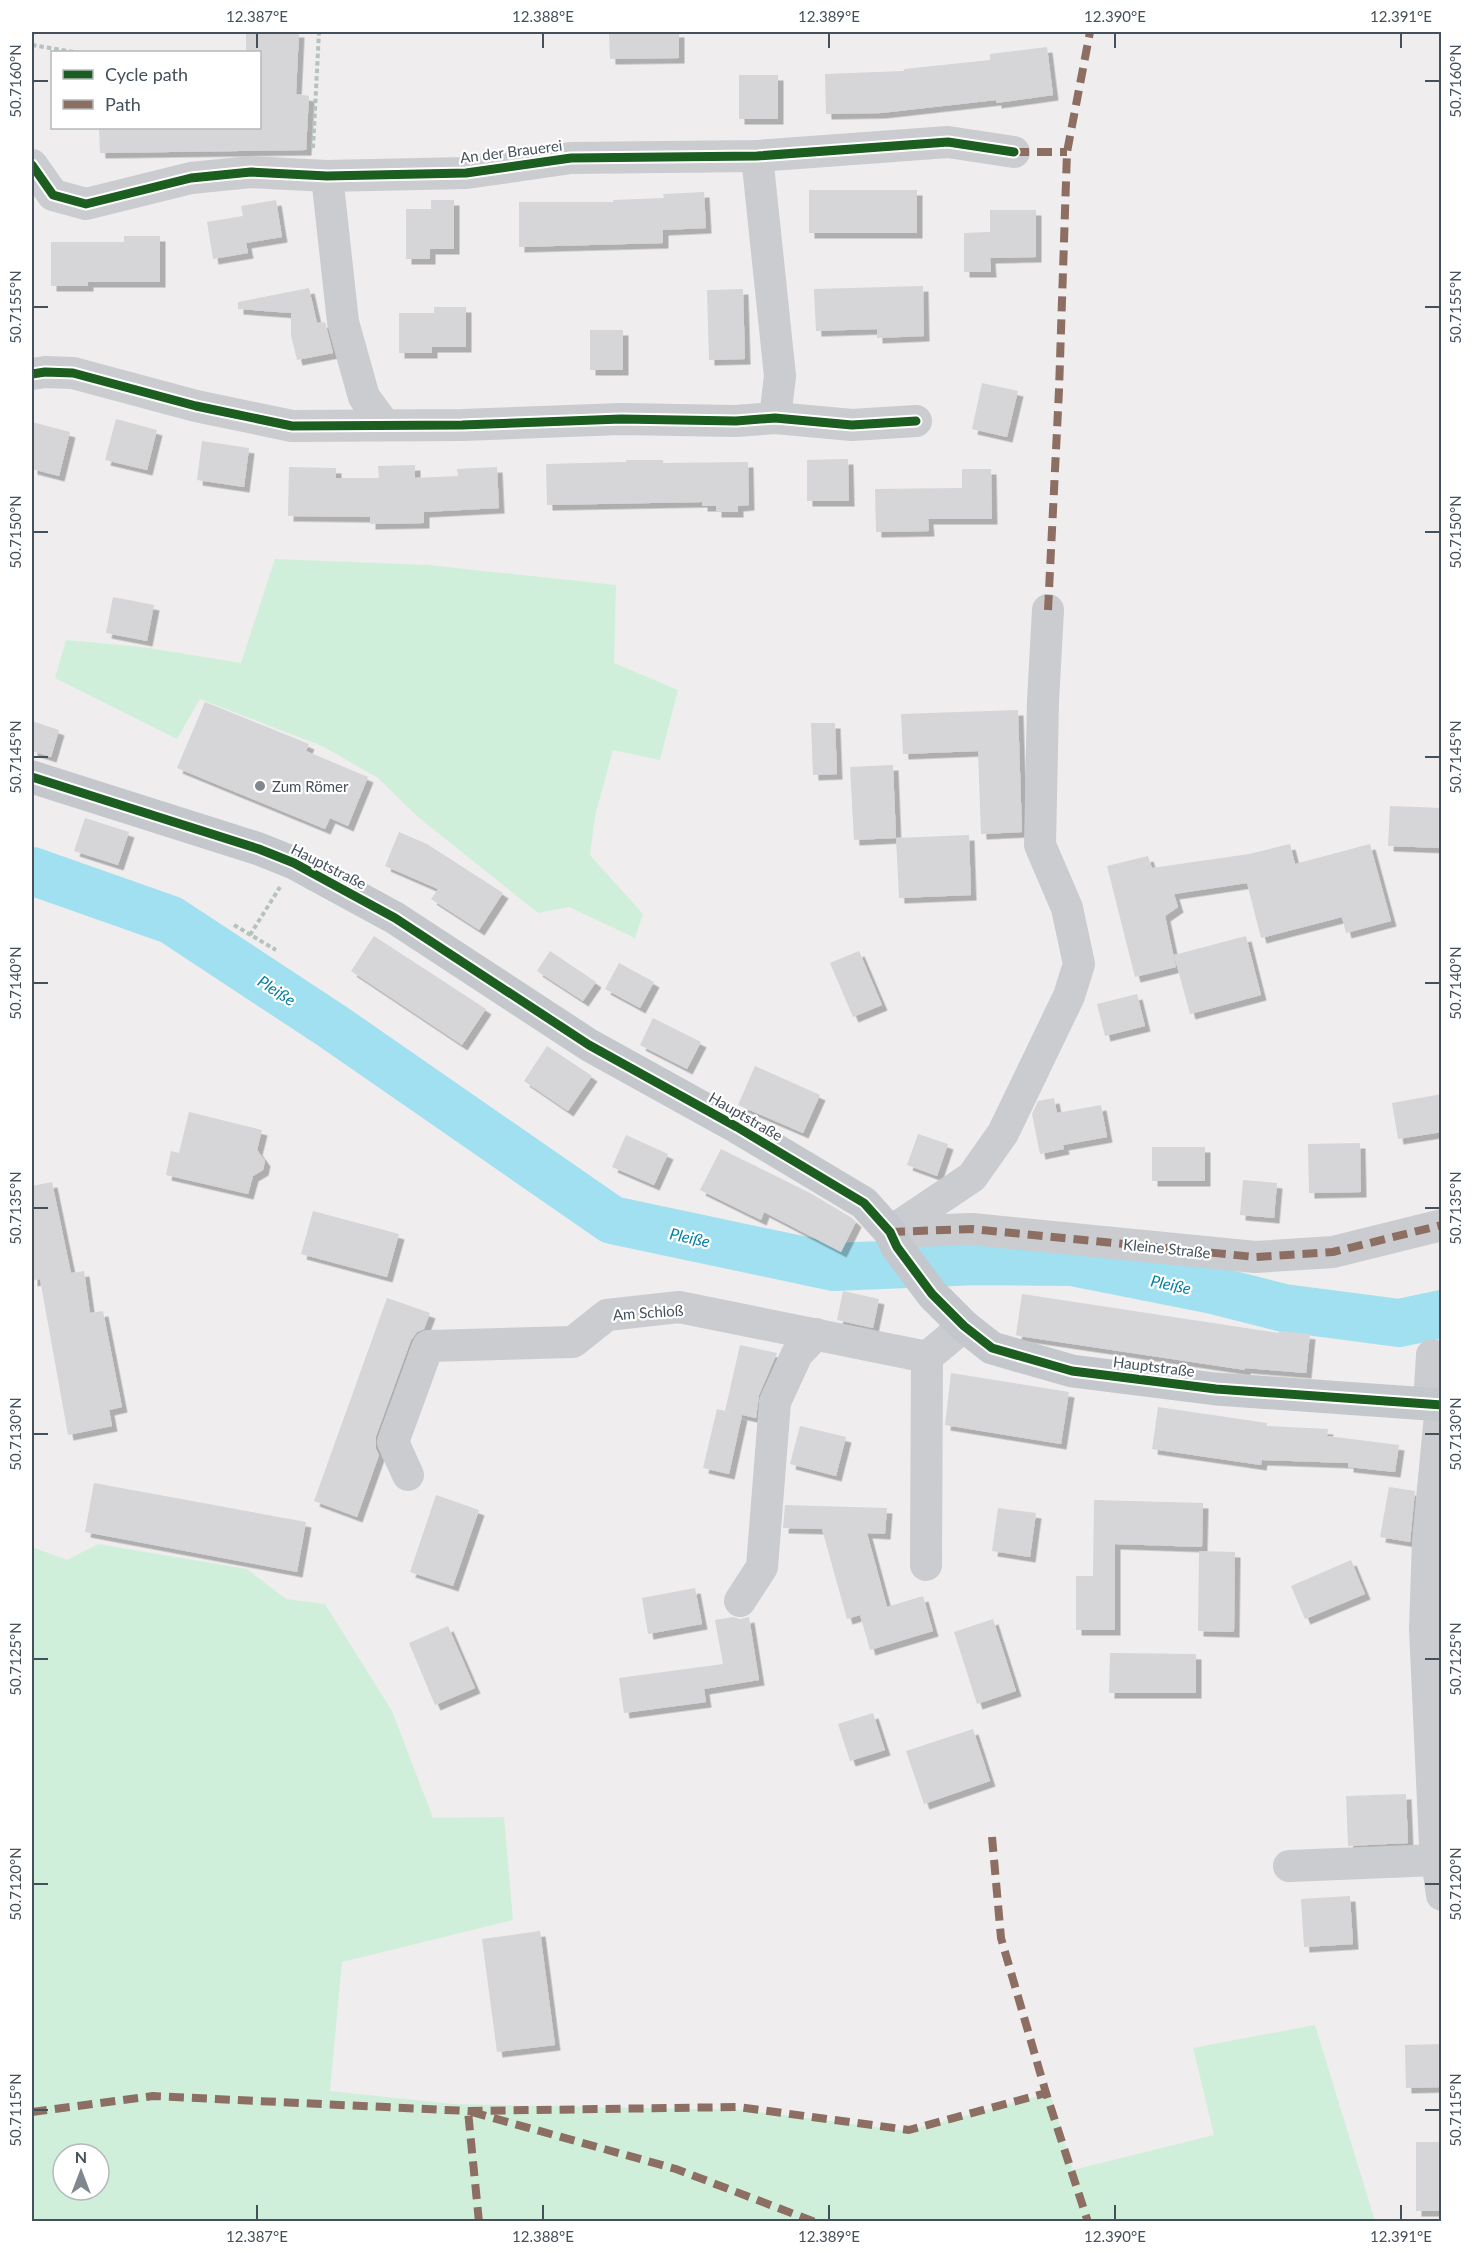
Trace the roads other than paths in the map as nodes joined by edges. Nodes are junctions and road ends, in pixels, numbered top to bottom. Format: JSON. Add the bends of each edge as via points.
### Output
{"nodes":[{"id":1,"x":1014,"y":152,"type":"dead end"},
{"id":2,"x":758,"y":156,"type":"junction"},
{"id":3,"x":32,"y":165,"type":"edge"},
{"id":4,"x":319,"y":176,"type":"junction"},
{"id":5,"x":32,"y":374,"type":"edge"},
{"id":6,"x":775,"y":418,"type":"junction"},
{"id":7,"x":916,"y":421,"type":"dead end"},
{"id":8,"x":384,"y":424,"type":"junction"},
{"id":9,"x":1048,"y":610,"type":"dead end"},
{"id":10,"x":32,"y":777,"type":"edge"},
{"id":11,"x":1442,"y":1225,"type":"edge"},
{"id":12,"x":894,"y":1240,"type":"junction"},
{"id":13,"x":964,"y":1326,"type":"junction"},
{"id":14,"x":816,"y":1334,"type":"junction"},
{"id":15,"x":1432,"y":1355,"type":"dead end"},
{"id":16,"x":927,"y":1357,"type":"junction"},
{"id":17,"x":1437,"y":1404,"type":"edge"},
{"id":18,"x":408,"y":1475,"type":"dead end"},
{"id":19,"x":926,"y":1565,"type":"dead end"},
{"id":20,"x":740,"y":1601,"type":"dead end"},
{"id":21,"x":1290,"y":1866,"type":"dead end"},
{"id":22,"x":1370,"y":1876,"type":"dead end"},
{"id":23,"x":1439,"y":1876,"type":"edge"}],
"edges":[{"from":1,"to":2,"type":"street","name":"An der Brauerei","via":[[948,142]]},
{"from":2,"to":4,"type":"street","name":"An der Brauerei","via":[[572,158],[466,173]]},
{"from":2,"to":6,"type":"street","via":[[780,376]]},
{"from":3,"to":4,"type":"street","name":"An der Brauerei","via":[[53,195],[86,204],[191,178],[251,172]]},
{"from":4,"to":8,"type":"street","via":[[343,322],[364,397]]},
{"from":5,"to":8,"type":"street","via":[[74,374],[292,426]]},
{"from":6,"to":7,"type":"street","via":[[852,425]]},
{"from":6,"to":8,"type":"street"},
{"from":9,"to":12,"type":"street","via":[[1040,845],[1067,908],[1079,964],[1069,996],[1003,1133],[972,1177]]},
{"from":10,"to":12,"type":"main road","name":"Hauptstraße","via":[[294,863],[395,918],[589,1045],[864,1203]]},
{"from":11,"to":12,"type":"street","name":"Kleine Straße","via":[[1333,1251],[1255,1257],[972,1229]]},
{"from":12,"to":13,"type":"main road","name":"Hauptstraße","via":[[932,1294]]},
{"from":13,"to":16,"type":"street"},
{"from":13,"to":17,"type":"main road","name":"Hauptstraße","via":[[992,1348],[1072,1371],[1216,1389]]},
{"from":14,"to":16,"type":"street","name":"Am Schloß"},
{"from":14,"to":18,"type":"street","name":"Am Schloß","via":[[679,1307],[607,1315],[573,1342],[428,1346],[393,1442]]},
{"from":14,"to":20,"type":"street","via":[[797,1354],[775,1402],[762,1567]]},
{"from":15,"to":17,"type":"street"},
{"from":16,"to":19,"type":"street"},
{"from":17,"to":23,"type":"street","via":[[1425,1629]]},
{"from":21,"to":23,"type":"street"},
{"from":22,"to":23,"type":"street"}]}
